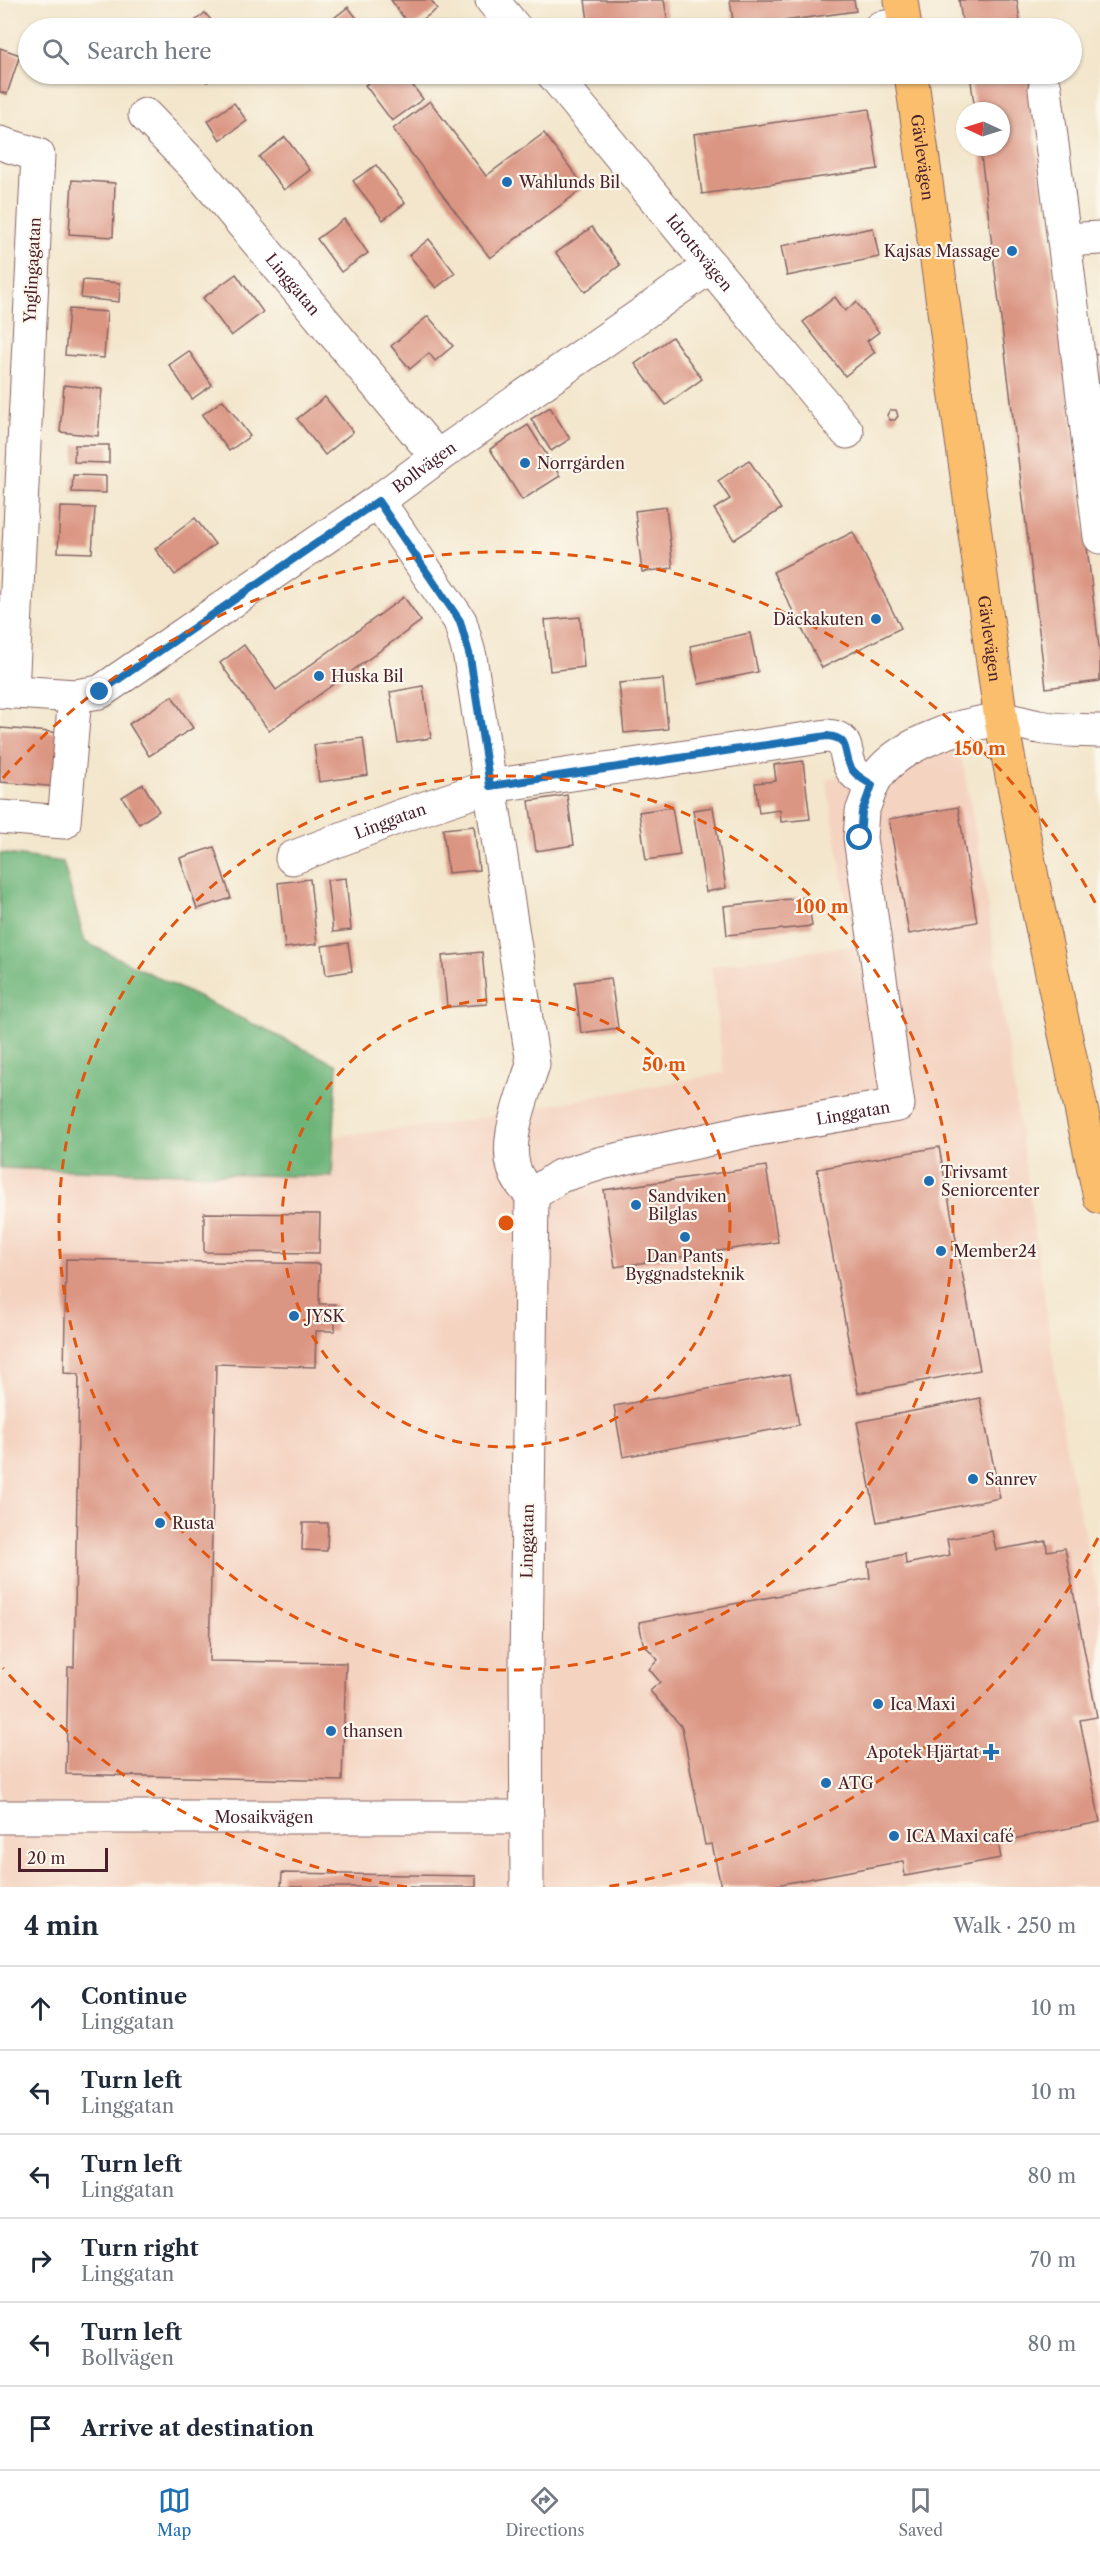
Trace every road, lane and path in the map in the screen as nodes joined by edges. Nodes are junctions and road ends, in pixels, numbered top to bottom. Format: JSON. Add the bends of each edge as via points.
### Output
{"nodes":[{"id":1,"x":492,"y":0,"type":"edge"},
{"id":2,"x":507,"y":18,"type":"edge"},
{"id":3,"x":561,"y":84,"type":"edge"},
{"id":4,"x":912,"y":84,"type":"edge"},
{"id":5,"x":1045,"y":89,"type":"dead end"},
{"id":6,"x":145,"y":115,"type":"dead end"},
{"id":7,"x":0,"y":143,"type":"edge"},
{"id":8,"x":1100,"y":238,"type":"edge"},
{"id":9,"x":1064,"y":240,"type":"junction"},
{"id":10,"x":711,"y":266,"type":"junction"},
{"id":11,"x":12,"y":428,"type":"edge"},
{"id":12,"x":847,"y":432,"type":"dead end"},
{"id":13,"x":436,"y":457,"type":"junction"},
{"id":14,"x":378,"y":501,"type":"junction"},
{"id":15,"x":1100,"y":537,"type":"edge"},
{"id":16,"x":6,"y":692,"type":"edge"},
{"id":17,"x":75,"y":696,"type":"junction"},
{"id":18,"x":1001,"y":720,"type":"junction"},
{"id":19,"x":1100,"y":731,"type":"edge"},
{"id":20,"x":872,"y":785,"type":"junction"},
{"id":21,"x":490,"y":786,"type":"junction"},
{"id":22,"x":0,"y":817,"type":"edge"},
{"id":23,"x":292,"y":858,"type":"dead end"},
{"id":24,"x":532,"y":1195,"type":"junction"},
{"id":25,"x":1100,"y":1197,"type":"edge"},
{"id":26,"x":0,"y":1817,"type":"edge"},
{"id":27,"x":527,"y":1817,"type":"junction"},
{"id":28,"x":527,"y":1887,"type":"edge"}],
"edges":[{"from":1,"to":2,"type":"street"},
{"from":3,"to":10,"type":"street","name":"Idrottsvägen"},
{"from":4,"to":18,"type":"main road","name":"Gävlevägen"},
{"from":5,"to":9,"type":"street"},
{"from":6,"to":13,"type":"street","name":"Linggatan","via":[[197,169]]},
{"from":7,"to":11,"type":"street","name":"Ynglingagatan","via":[[38,155]]},
{"from":8,"to":9,"type":"street"},
{"from":9,"to":15,"type":"street"},
{"from":10,"to":12,"type":"street","name":"Idrottsvägen"},
{"from":10,"to":13,"type":"street","name":"Bollvägen"},
{"from":11,"to":16,"type":"street","name":"Ynglingagatan"},
{"from":13,"to":14,"type":"street","name":"Bollvägen"},
{"from":14,"to":17,"type":"street","name":"Bollvägen","via":[[100,692]]},
{"from":14,"to":21,"type":"street","via":[[460,621],[470,657]]},
{"from":16,"to":17,"type":"street","name":"Bollvägen"},
{"from":17,"to":22,"type":"street","via":[[64,822]]},
{"from":18,"to":19,"type":"street","via":[[1042,728]]},
{"from":18,"to":20,"type":"street","name":"Linggatan","via":[[956,729],[920,742],[883,769]]},
{"from":18,"to":25,"type":"main road","name":"Gävlevägen"},
{"from":20,"to":21,"type":"street","name":"Linggatan","via":[[850,766],[842,740],[827,736]]},
{"from":20,"to":24,"type":"street","name":"Linggatan","via":[[862,812],[860,838],[898,1104],[747,1131],[602,1163],[560,1176]]},
{"from":21,"to":23,"type":"street","name":"Linggatan"},
{"from":21,"to":24,"type":"street","via":[[532,1064],[515,1118],[512,1152],[518,1179]]},
{"from":24,"to":27,"type":"street","name":"Linggatan"},
{"from":26,"to":27,"type":"street","name":"Mosaikvägen"},
{"from":27,"to":28,"type":"street","name":"Linggatan"}]}
